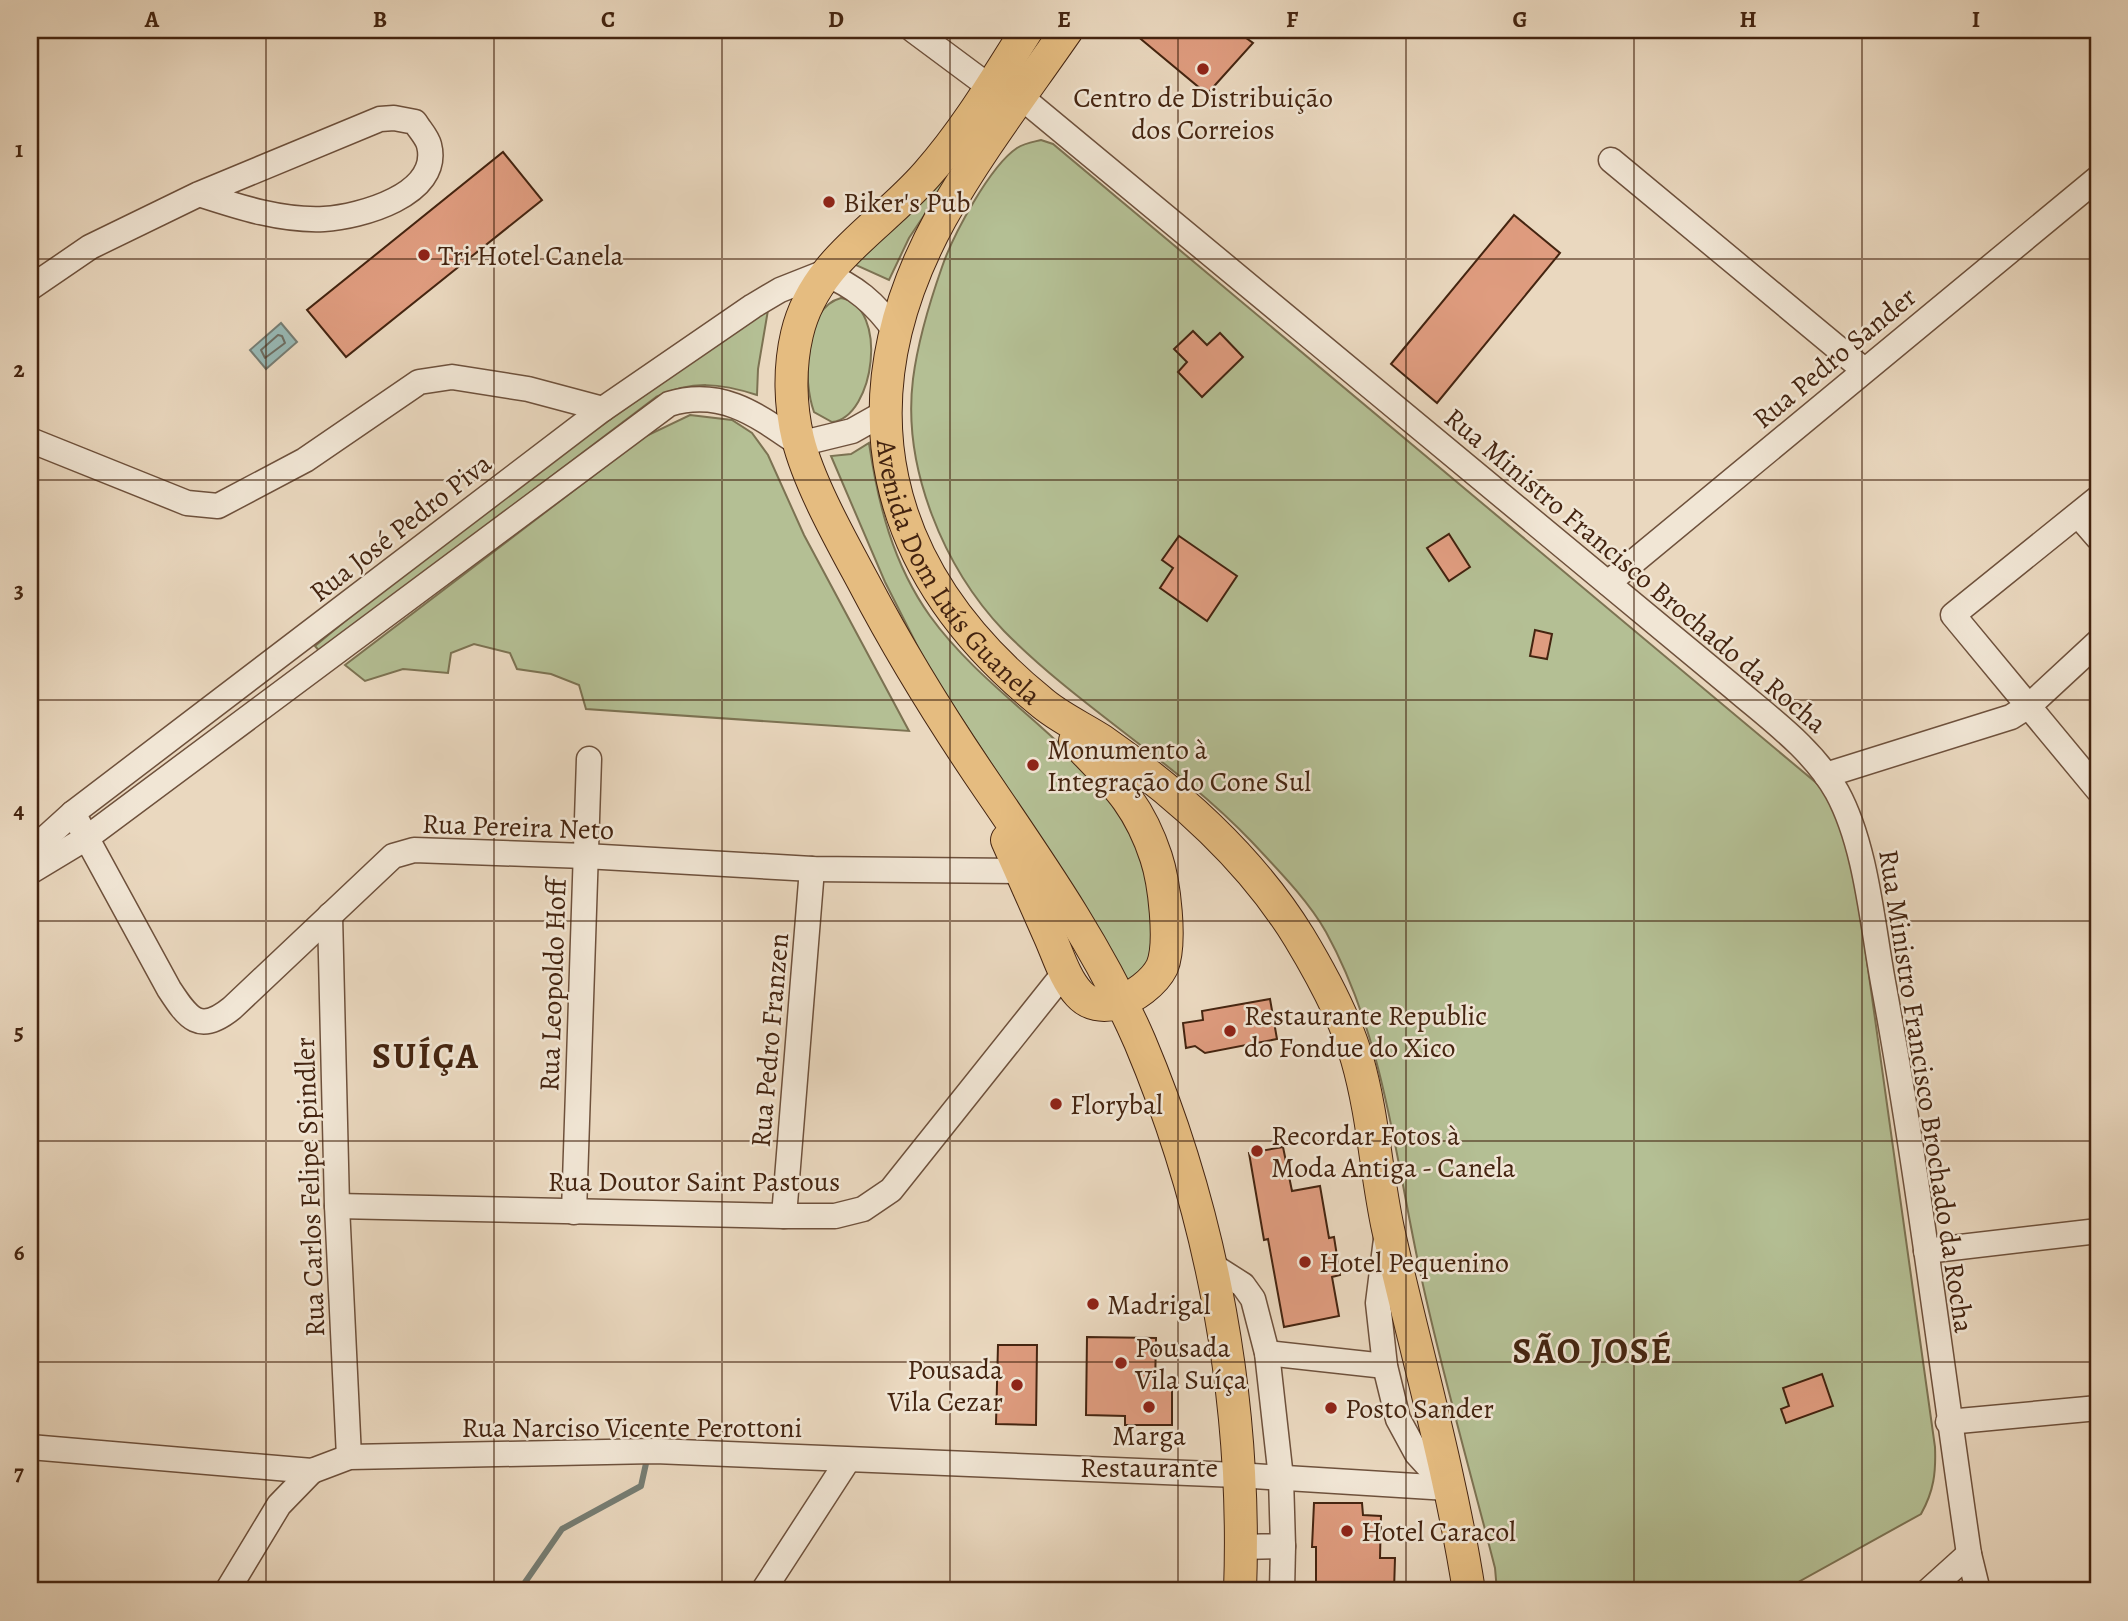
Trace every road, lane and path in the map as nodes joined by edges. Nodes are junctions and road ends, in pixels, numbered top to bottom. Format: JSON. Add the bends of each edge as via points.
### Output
{"nodes":[{"id":1,"x":913,"y":30,"type":"edge"},
{"id":2,"x":1027,"y":30,"type":"edge"},
{"id":3,"x":1067,"y":30,"type":"edge"},
{"id":4,"x":991,"y":88,"type":"junction"},
{"id":5,"x":1021,"y":97,"type":"junction"},
{"id":6,"x":1611,"y":160,"type":"dead end"},
{"id":7,"x":2098,"y":178,"type":"edge"},
{"id":8,"x":199,"y":194,"type":"junction"},
{"id":9,"x":823,"y":274,"type":"junction"},
{"id":10,"x":30,"y":288,"type":"edge"},
{"id":11,"x":895,"y":331,"type":"junction"},
{"id":12,"x":1864,"y":370,"type":"junction"},
{"id":13,"x":603,"y":409,"type":"junction"},
{"id":14,"x":884,"y":412,"type":"junction"},
{"id":15,"x":30,"y":439,"type":"edge"},
{"id":16,"x":799,"y":444,"type":"junction"},
{"id":17,"x":2098,"y":498,"type":"edge"},
{"id":18,"x":2078,"y":515,"type":"junction"},
{"id":19,"x":2098,"y":538,"type":"edge"},
{"id":20,"x":1608,"y":583,"type":"junction"},
{"id":21,"x":2098,"y":642,"type":"edge"},
{"id":22,"x":1042,"y":703,"type":"junction"},
{"id":23,"x":2030,"y":705,"type":"junction"},
{"id":24,"x":589,"y":759,"type":"dead end"},
{"id":25,"x":979,"y":774,"type":"junction"},
{"id":26,"x":1826,"y":775,"type":"junction"},
{"id":27,"x":2098,"y":790,"type":"edge"},
{"id":28,"x":73,"y":813,"type":"junction"},
{"id":29,"x":88,"y":837,"type":"junction"},
{"id":30,"x":30,"y":852,"type":"edge"},
{"id":31,"x":585,"y":856,"type":"junction"},
{"id":32,"x":813,"y":869,"type":"junction"},
{"id":33,"x":1020,"y":871,"type":"junction"},
{"id":34,"x":30,"y":872,"type":"edge"},
{"id":35,"x":330,"y":915,"type":"junction"},
{"id":36,"x":1065,"y":972,"type":"junction"},
{"id":37,"x":1121,"y":1002,"type":"junction"},
{"id":38,"x":337,"y":1206,"type":"junction"},
{"id":39,"x":574,"y":1212,"type":"junction"},
{"id":40,"x":784,"y":1216,"type":"junction"},
{"id":41,"x":1388,"y":1226,"type":"junction"},
{"id":42,"x":2098,"y":1231,"type":"edge"},
{"id":43,"x":1926,"y":1251,"type":"junction"},
{"id":44,"x":1210,"y":1264,"type":"junction"},
{"id":45,"x":1267,"y":1353,"type":"junction"},
{"id":46,"x":1385,"y":1366,"type":"junction"},
{"id":47,"x":2098,"y":1408,"type":"edge"},
{"id":48,"x":1948,"y":1422,"type":"junction"},
{"id":49,"x":30,"y":1447,"type":"edge"},
{"id":50,"x":349,"y":1457,"type":"junction"},
{"id":51,"x":848,"y":1460,"type":"junction"},
{"id":52,"x":312,"y":1471,"type":"junction"},
{"id":53,"x":1237,"y":1475,"type":"junction"},
{"id":54,"x":1281,"y":1478,"type":"junction"},
{"id":55,"x":1448,"y":1488,"type":"junction"},
{"id":56,"x":1283,"y":1546,"type":"junction"},
{"id":57,"x":1241,"y":1547,"type":"junction"},
{"id":58,"x":1969,"y":1553,"type":"junction"},
{"id":59,"x":227,"y":1591,"type":"edge"},
{"id":60,"x":763,"y":1591,"type":"edge"},
{"id":61,"x":1240,"y":1591,"type":"edge"},
{"id":62,"x":1282,"y":1591,"type":"edge"},
{"id":63,"x":1469,"y":1591,"type":"edge"},
{"id":64,"x":1928,"y":1591,"type":"edge"},
{"id":65,"x":1978,"y":1591,"type":"edge"}],
"edges":[{"from":1,"to":4,"type":"street"},
{"from":2,"to":4,"type":"main road"},
{"from":3,"to":5,"type":"main road","name":"Avenida Dom Luís Guanela"},
{"from":4,"to":9,"type":"main road","via":[[928,174]]},
{"from":5,"to":11,"type":"main road","name":"Avenida Dom Luís Guanela","via":[[941,220]]},
{"from":5,"to":20,"type":"street","name":"Rua Ministro Francisco Brochado da Rocha"},
{"from":6,"to":12,"type":"street"},
{"from":7,"to":12,"type":"street","name":"Rua Pedro Sander"},
{"from":8,"to":8,"type":"street","via":[[252,212],[323,219],[375,211],[409,191],[426,174],[429,146],[415,122],[380,119]]},
{"from":8,"to":10,"type":"street","via":[[90,247]]},
{"from":9,"to":11,"type":"street","via":[[859,291]]},
{"from":9,"to":13,"type":"street","name":"Rua José Pedro Piva","via":[[753,306]]},
{"from":9,"to":16,"type":"main road","via":[[807,301],[792,361]]},
{"from":11,"to":14,"type":"main road","name":"Avenida Dom Luís Guanela"},
{"from":12,"to":20,"type":"street","name":"Rua Pedro Sander"},
{"from":13,"to":15,"type":"street","via":[[528,389],[453,377],[419,382],[305,460],[218,506],[187,503]]},
{"from":13,"to":28,"type":"street","name":"Rua José Pedro Piva"},
{"from":14,"to":16,"type":"street","via":[[852,431]]},
{"from":14,"to":22,"type":"main road","name":"Avenida Dom Luís Guanela","via":[[894,491],[939,595],[964,628]]},
{"from":16,"to":25,"type":"main road","via":[[845,548],[895,641]]},
{"from":16,"to":29,"type":"street","via":[[764,420],[724,402],[692,397],[670,404]]},
{"from":17,"to":18,"type":"street"},
{"from":18,"to":19,"type":"street"},
{"from":18,"to":23,"type":"street","via":[[1953,615]]},
{"from":20,"to":26,"type":"street","name":"Rua Ministro Francisco Brochado da Rocha","via":[[1777,724]]},
{"from":21,"to":23,"type":"street"},
{"from":22,"to":37,"type":"main road","via":[[1125,793],[1141,817],[1157,860],[1165,914],[1163,965],[1153,982]]},
{"from":22,"to":41,"type":"main road","name":"Avenida Dom Luís Guanela","via":[[1102,741],[1210,829],[1261,884],[1298,934],[1331,993],[1357,1060]]},
{"from":23,"to":26,"type":"street","via":[[2011,717]]},
{"from":23,"to":27,"type":"street"},
{"from":24,"to":31,"type":"street","name":"Rua Leopoldo Hoff"},
{"from":25,"to":33,"type":"main road"},
{"from":25,"to":37,"type":"main road","via":[[1051,880]]},
{"from":26,"to":43,"type":"street","name":"Rua Ministro Francisco Brochado da Rocha","via":[[1847,811],[1858,848]]},
{"from":28,"to":29,"type":"street","name":"Rua Pereira Neto"},
{"from":28,"to":30,"type":"street","name":"Rua José Pedro Piva"},
{"from":29,"to":34,"type":"street"},
{"from":29,"to":35,"type":"street","name":"Rua Pereira Neto","via":[[169,989],[185,1013],[201,1023],[217,1020]]},
{"from":31,"to":32,"type":"street","name":"Rua Pereira Neto"},
{"from":31,"to":35,"type":"street","name":"Rua Pereira Neto","via":[[414,850],[393,856]]},
{"from":31,"to":39,"type":"street","name":"Rua Leopoldo Hoff"},
{"from":32,"to":33,"type":"street","name":"Rua Pereira Neto"},
{"from":32,"to":40,"type":"street","name":"Rua Pedro Franzen"},
{"from":33,"to":36,"type":"main road"},
{"from":35,"to":38,"type":"street","name":"Rua Carlos Felipe Spindler"},
{"from":36,"to":37,"type":"main road","via":[[1078,993],[1091,1003]]},
{"from":36,"to":40,"type":"street","name":"Rua Doutor Saint Pastous","via":[[891,1190],[863,1209],[835,1216]]},
{"from":37,"to":44,"type":"main road","via":[[1180,1152]]},
{"from":38,"to":39,"type":"street","name":"Rua Doutor Saint Pastous"},
{"from":38,"to":50,"type":"street","name":"Rua Carlos Felipe Spindler"},
{"from":39,"to":40,"type":"street","name":"Rua Doutor Saint Pastous"},
{"from":41,"to":46,"type":"street","via":[[1378,1303]]},
{"from":41,"to":55,"type":"main road","name":"Avenida Dom Luís Guanela"},
{"from":42,"to":43,"type":"street"},
{"from":43,"to":48,"type":"street","name":"Rua Ministro Francisco Brochado da Rocha"},
{"from":44,"to":45,"type":"street","via":[[1243,1285],[1253,1299]]},
{"from":44,"to":53,"type":"main road","via":[[1236,1401]]},
{"from":45,"to":46,"type":"street"},
{"from":45,"to":54,"type":"street"},
{"from":46,"to":55,"type":"street","via":[[1398,1419],[1417,1454]]},
{"from":47,"to":48,"type":"street"},
{"from":48,"to":58,"type":"street","name":"Rua Ministro Francisco Brochado da Rocha"},
{"from":49,"to":52,"type":"street","name":"Rua Narciso Vicente Perottoni"},
{"from":50,"to":51,"type":"street","name":"Rua Narciso Vicente Perottoni","via":[[655,1451]]},
{"from":50,"to":52,"type":"street","name":"Rua Narciso Vicente Perottoni"},
{"from":51,"to":53,"type":"street","name":"Rua Narciso Vicente Perottoni"},
{"from":51,"to":60,"type":"street"},
{"from":52,"to":59,"type":"street","via":[[279,1505]]},
{"from":53,"to":54,"type":"street","name":"Rua Narciso Vicente Perottoni"},
{"from":53,"to":57,"type":"main road"},
{"from":54,"to":55,"type":"street","name":"Rua Narciso Vicente Perottoni"},
{"from":54,"to":56,"type":"street"},
{"from":55,"to":63,"type":"main road","name":"Avenida Dom Luís Guanela"},
{"from":56,"to":57,"type":"street"},
{"from":56,"to":62,"type":"street"},
{"from":57,"to":61,"type":"main road"},
{"from":58,"to":64,"type":"street"},
{"from":58,"to":65,"type":"street","name":"Rua Ministro Francisco Brochado da Rocha"}]}
